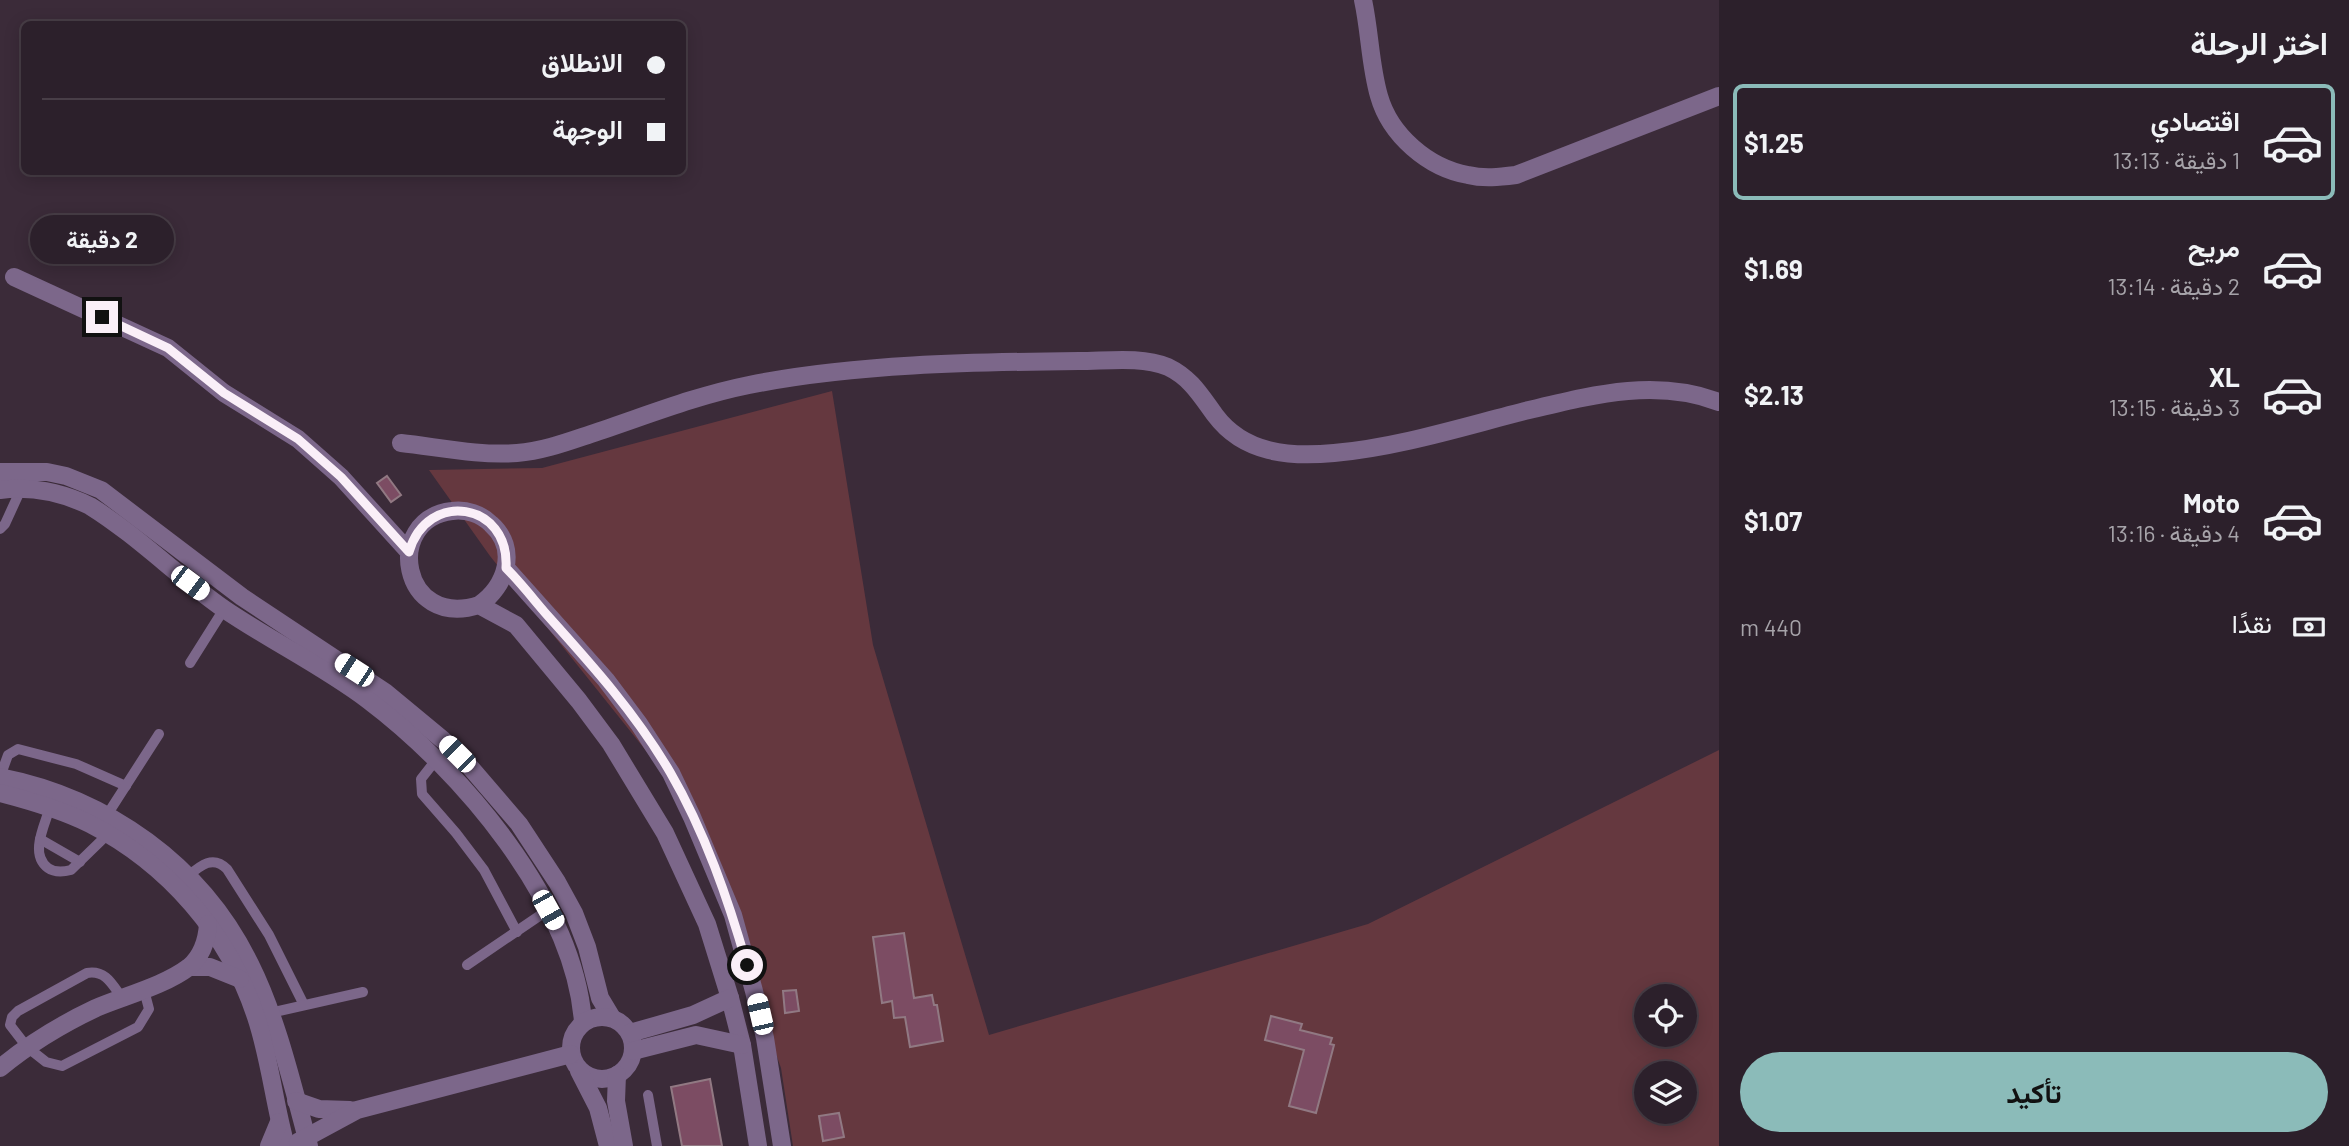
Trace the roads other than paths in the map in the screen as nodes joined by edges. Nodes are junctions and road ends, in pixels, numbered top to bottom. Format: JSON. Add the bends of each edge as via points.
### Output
{"nodes":[{"id":1,"x":1363,"y":0,"type":"edge"},
{"id":2,"x":1719,"y":96,"type":"edge"},
{"id":3,"x":14,"y":277,"type":"dead end"},
{"id":4,"x":1719,"y":402,"type":"edge"},
{"id":5,"x":401,"y":443,"type":"dead end"},
{"id":6,"x":0,"y":472,"type":"edge"},
{"id":7,"x":21,"y":489,"type":"junction"},
{"id":8,"x":0,"y":491,"type":"edge"},
{"id":9,"x":0,"y":529,"type":"edge"},
{"id":10,"x":409,"y":552,"type":"junction"},
{"id":11,"x":506,"y":568,"type":"junction"},
{"id":12,"x":479,"y":605,"type":"junction"},
{"id":13,"x":223,"y":609,"type":"junction"},
{"id":14,"x":190,"y":663,"type":"dead end"},
{"id":15,"x":349,"y":677,"type":"junction"},
{"id":16,"x":159,"y":734,"type":"dead end"},
{"id":17,"x":436,"y":760,"type":"junction"},
{"id":18,"x":0,"y":777,"type":"edge"},
{"id":19,"x":126,"y":786,"type":"junction"},
{"id":20,"x":0,"y":793,"type":"edge"},
{"id":21,"x":50,"y":807,"type":"junction"},
{"id":22,"x":72,"y":807,"type":"junction"},
{"id":23,"x":107,"y":815,"type":"junction"},
{"id":24,"x":108,"y":834,"type":"junction"},
{"id":25,"x":40,"y":839,"type":"junction"},
{"id":26,"x":80,"y":862,"type":"junction"},
{"id":27,"x":188,"y":876,"type":"junction"},
{"id":28,"x":548,"y":910,"type":"junction"},
{"id":29,"x":208,"y":924,"type":"junction"},
{"id":30,"x":517,"y":932,"type":"junction"},
{"id":31,"x":467,"y":965,"type":"dead end"},
{"id":32,"x":189,"y":967,"type":"junction"},
{"id":33,"x":240,"y":979,"type":"junction"},
{"id":34,"x":144,"y":990,"type":"junction"},
{"id":35,"x":363,"y":992,"type":"dead end"},
{"id":36,"x":122,"y":998,"type":"junction"},
{"id":37,"x":730,"y":998,"type":"junction"},
{"id":38,"x":304,"y":1005,"type":"junction"},
{"id":39,"x":270,"y":1013,"type":"junction"},
{"id":40,"x":612,"y":1018,"type":"junction"},
{"id":41,"x":583,"y":1022,"type":"junction"},
{"id":42,"x":631,"y":1042,"type":"junction"},
{"id":43,"x":742,"y":1045,"type":"junction"},
{"id":44,"x":26,"y":1047,"type":"junction"},
{"id":45,"x":571,"y":1054,"type":"junction"},
{"id":46,"x":0,"y":1068,"type":"edge"},
{"id":47,"x":579,"y":1071,"type":"junction"},
{"id":48,"x":617,"y":1075,"type":"junction"},
{"id":49,"x":648,"y":1095,"type":"dead end"},
{"id":50,"x":296,"y":1101,"type":"junction"},
{"id":51,"x":357,"y":1110,"type":"junction"},
{"id":52,"x":279,"y":1122,"type":"junction"},
{"id":53,"x":302,"y":1143,"type":"edge"},
{"id":54,"x":269,"y":1146,"type":"edge"},
{"id":55,"x":286,"y":1146,"type":"edge"},
{"id":56,"x":608,"y":1146,"type":"edge"},
{"id":57,"x":624,"y":1146,"type":"edge"},
{"id":58,"x":657,"y":1146,"type":"edge"},
{"id":59,"x":758,"y":1146,"type":"edge"},
{"id":60,"x":782,"y":1146,"type":"edge"}],
"edges":[{"from":1,"to":2,"type":"street","via":[[1379,98],[1390,120],[1423,156],[1468,175],[1492,178],[1528,172]]},
{"from":3,"to":10,"type":"street","via":[[168,348],[224,393],[298,439],[341,477]]},
{"from":4,"to":5,"type":"street","via":[[1677,391],[1618,391],[1384,445],[1286,454],[1237,437],[1195,386],[1166,366],[1141,361],[1015,362],[782,378],[718,391],[554,446],[516,453]]},
{"from":6,"to":15,"type":"street","via":[[66,475],[101,489]]},
{"from":7,"to":8,"type":"street"},
{"from":7,"to":9,"type":"lane"},
{"from":7,"to":13,"type":"street","via":[[57,493],[90,506]]},
{"from":10,"to":11,"type":"street","via":[[426,522],[459,510],[492,524],[505,544]]},
{"from":10,"to":12,"type":"street","via":[[411,576],[423,596],[456,610]]},
{"from":11,"to":12,"type":"street","via":[[497,590]]},
{"from":11,"to":60,"type":"street","via":[[639,724],[692,817],[733,915],[754,990]]},
{"from":12,"to":37,"type":"street","via":[[516,625],[579,701],[636,782],[687,877]]},
{"from":13,"to":14,"type":"lane"},
{"from":13,"to":15,"type":"street"},
{"from":15,"to":17,"type":"street"},
{"from":15,"to":40,"type":"street","via":[[385,692],[443,740],[519,824],[574,913],[600,998]]},
{"from":16,"to":19,"type":"lane"},
{"from":17,"to":28,"type":"street","via":[[490,820]]},
{"from":17,"to":30,"type":"lane","via":[[421,779],[422,794],[484,870]]},
{"from":18,"to":19,"type":"lane","via":[[8,755],[18,749],[76,764]]},
{"from":18,"to":22,"type":"street","via":[[45,788]]},
{"from":19,"to":23,"type":"lane"},
{"from":20,"to":21,"type":"street"},
{"from":21,"to":22,"type":"street"},
{"from":21,"to":25,"type":"lane"},
{"from":22,"to":23,"type":"street"},
{"from":22,"to":24,"type":"street"},
{"from":23,"to":27,"type":"street","via":[[150,842]]},
{"from":24,"to":26,"type":"lane"},
{"from":24,"to":29,"type":"street","via":[[155,867]]},
{"from":25,"to":26,"type":"lane"},
{"from":25,"to":26,"type":"lane","via":[[38,851],[47,867],[65,872]]},
{"from":27,"to":38,"type":"lane","via":[[207,862],[218,862],[227,869],[269,935]]},
{"from":27,"to":39,"type":"street","via":[[237,940]]},
{"from":28,"to":30,"type":"lane"},
{"from":28,"to":41,"type":"street","via":[[575,973]]},
{"from":29,"to":32,"type":"street","via":[[203,947]]},
{"from":29,"to":33,"type":"street"},
{"from":30,"to":31,"type":"lane"},
{"from":32,"to":33,"type":"street","via":[[210,967]]},
{"from":32,"to":34,"type":"street"},
{"from":33,"to":52,"type":"street","via":[[263,1041]]},
{"from":34,"to":36,"type":"street"},
{"from":34,"to":44,"type":"lane","via":[[149,1009],[143,1022],[71,1063],[54,1065]]},
{"from":35,"to":38,"type":"lane"},
{"from":36,"to":44,"type":"street"},
{"from":36,"to":44,"type":"lane","via":[[103,974],[87,973],[12,1017],[10,1025]]},
{"from":37,"to":42,"type":"street"},
{"from":37,"to":43,"type":"street"},
{"from":38,"to":39,"type":"lane"},
{"from":39,"to":50,"type":"street"},
{"from":40,"to":41,"type":"street"},
{"from":40,"to":42,"type":"street","via":[[625,1027]]},
{"from":41,"to":45,"type":"street","via":[[573,1036]]},
{"from":42,"to":43,"type":"street","via":[[696,1035]]},
{"from":42,"to":48,"type":"street","via":[[626,1067]]},
{"from":43,"to":59,"type":"street"},
{"from":44,"to":46,"type":"street"},
{"from":45,"to":47,"type":"street"},
{"from":45,"to":51,"type":"street"},
{"from":47,"to":48,"type":"street","via":[[594,1079]]},
{"from":47,"to":56,"type":"street","via":[[598,1108]]},
{"from":48,"to":57,"type":"street","via":[[616,1101]]},
{"from":49,"to":58,"type":"lane"},
{"from":50,"to":51,"type":"street","via":[[332,1111]]},
{"from":50,"to":53,"type":"street"},
{"from":51,"to":53,"type":"street"},
{"from":52,"to":54,"type":"street"},
{"from":52,"to":55,"type":"street"}]}
